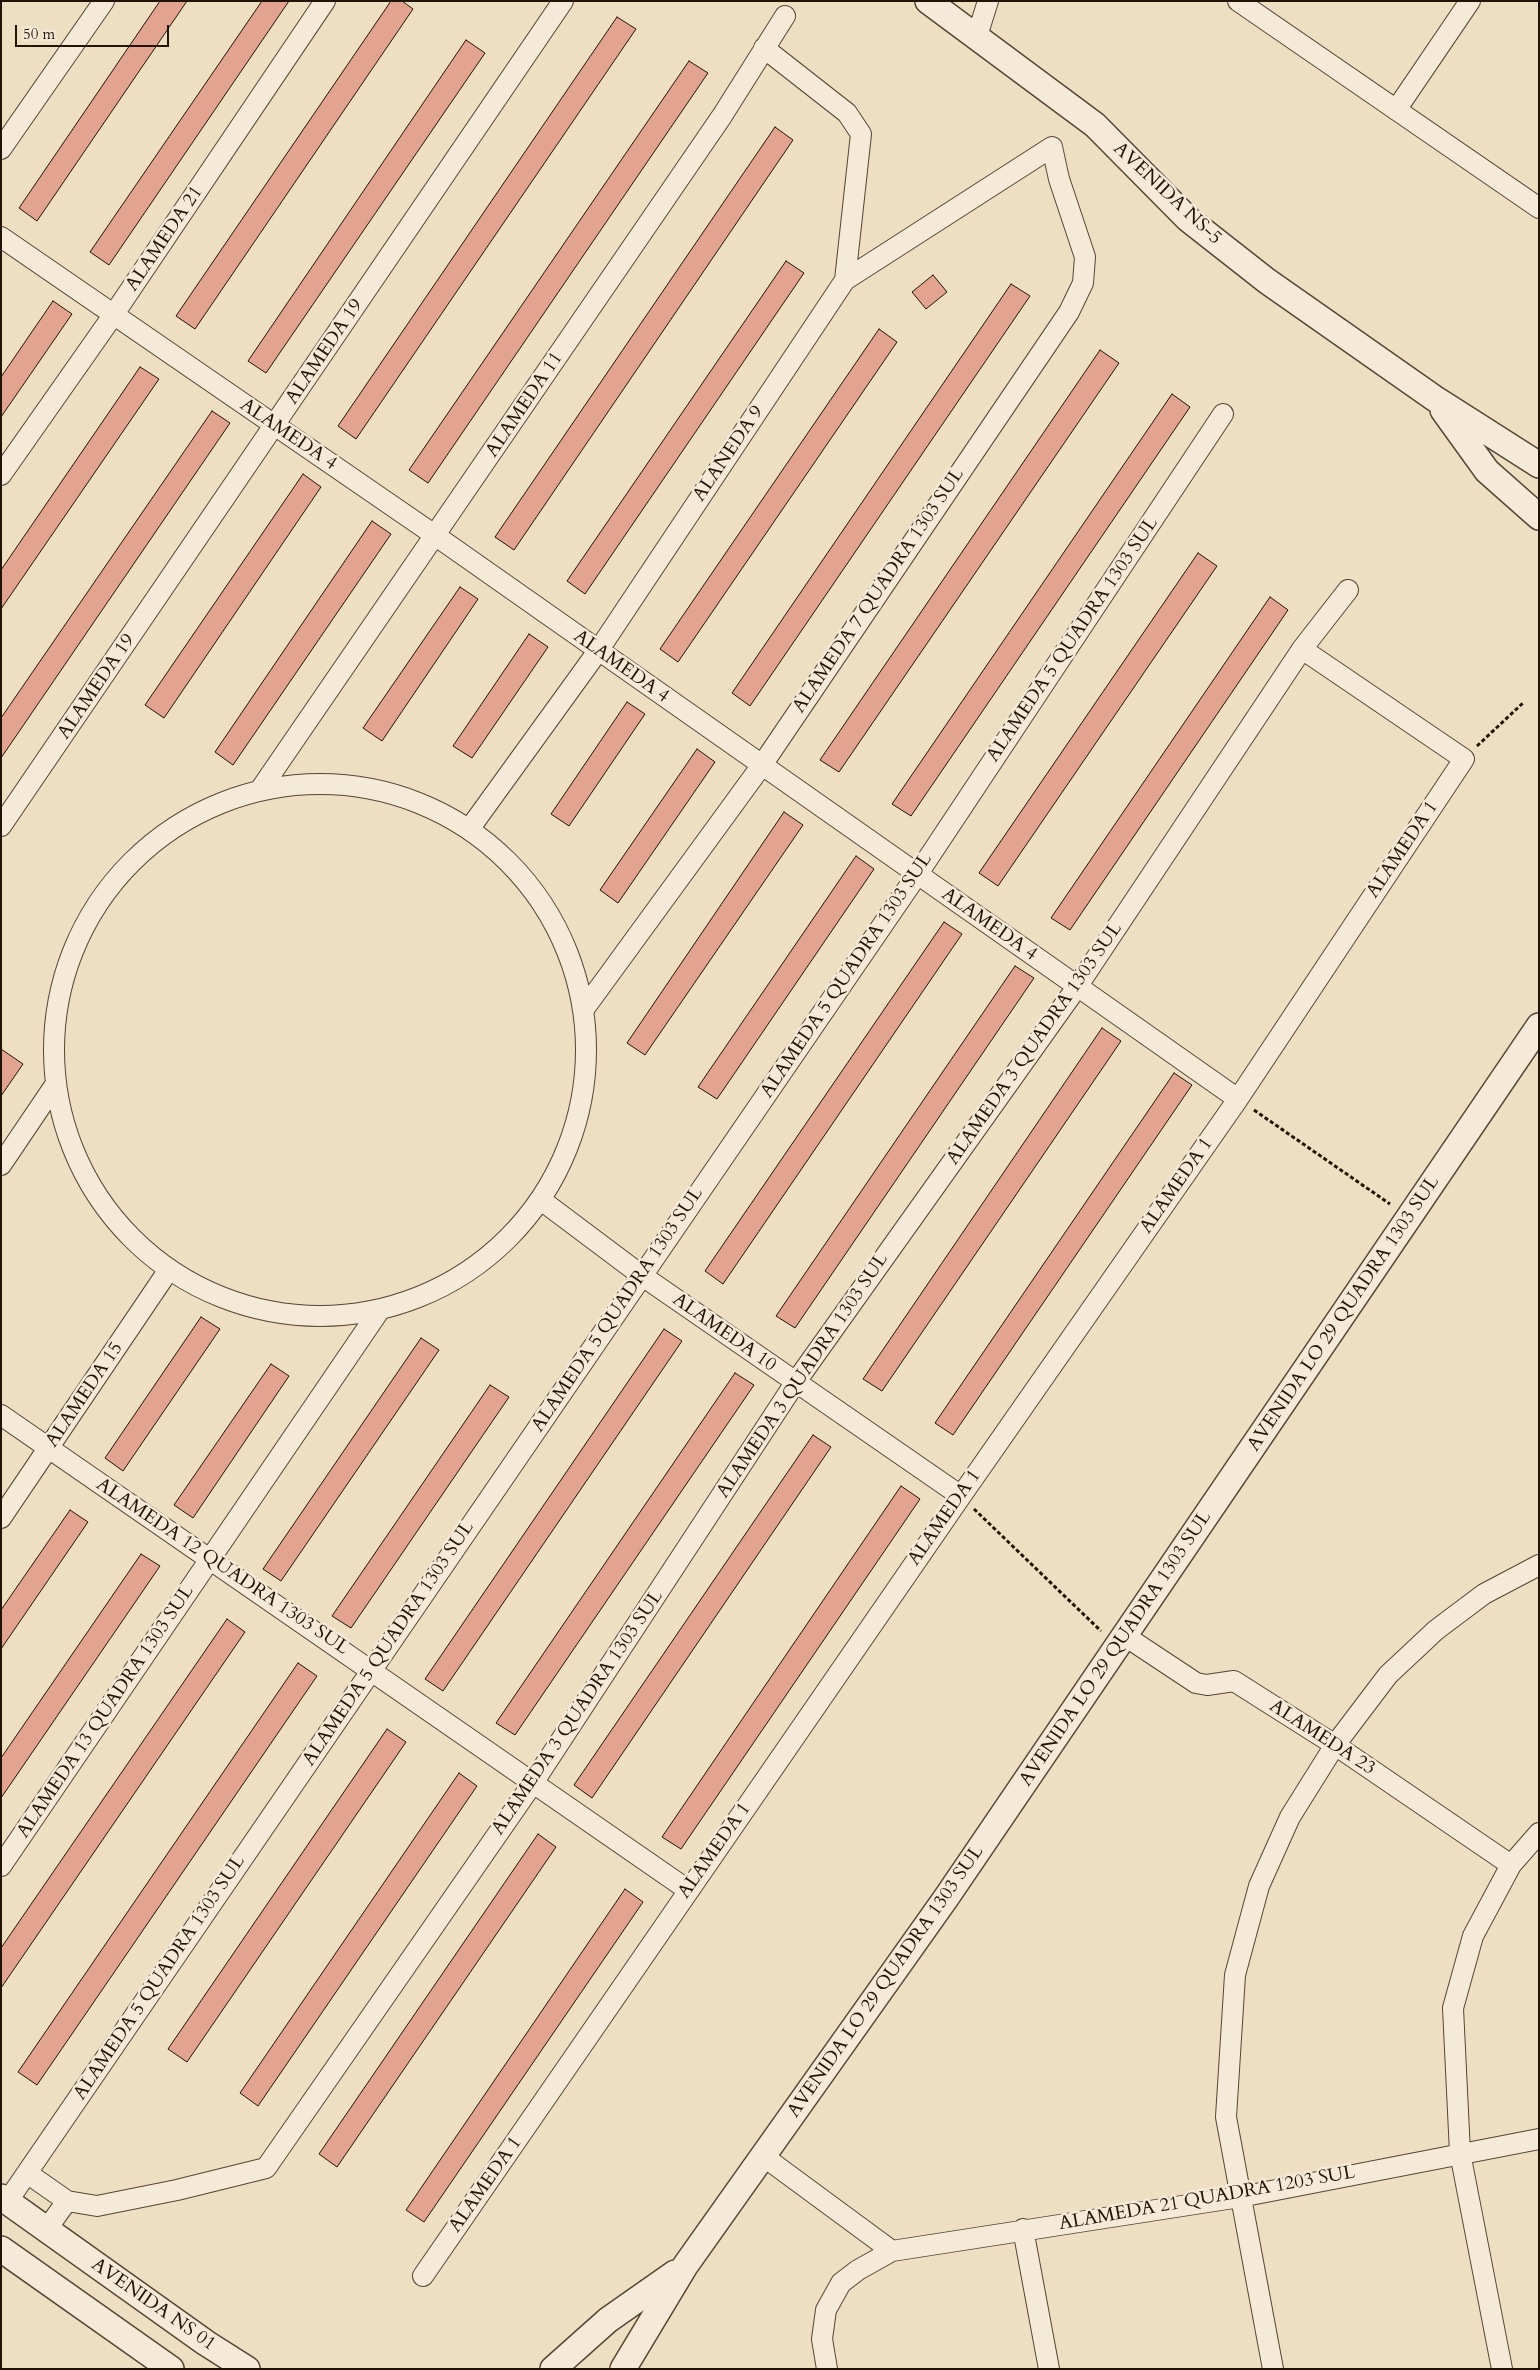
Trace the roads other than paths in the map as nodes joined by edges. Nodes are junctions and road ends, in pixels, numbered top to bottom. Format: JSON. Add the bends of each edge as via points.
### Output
{"nodes":[{"id":1,"x":104,"y":1,"type":"edge"},
{"id":2,"x":325,"y":1,"type":"edge"},
{"id":3,"x":563,"y":1,"type":"edge"},
{"id":4,"x":928,"y":1,"type":"edge"},
{"id":5,"x":988,"y":1,"type":"edge"},
{"id":6,"x":1238,"y":1,"type":"edge"},
{"id":7,"x":1470,"y":1,"type":"edge"},
{"id":8,"x":785,"y":16,"type":"dead end"},
{"id":9,"x":977,"y":36,"type":"junction"},
{"id":10,"x":764,"y":48,"type":"junction"},
{"id":11,"x":1396,"y":110,"type":"junction"},
{"id":12,"x":1052,"y":147,"type":"joint"},
{"id":13,"x":1,"y":149,"type":"edge"},
{"id":14,"x":1539,"y":208,"type":"edge"},
{"id":15,"x":1,"y":237,"type":"edge"},
{"id":16,"x":845,"y":280,"type":"junction"},
{"id":17,"x":114,"y":314,"type":"junction"},
{"id":18,"x":1434,"y":398,"type":"junction"},
{"id":19,"x":1223,"y":414,"type":"dead end"},
{"id":20,"x":275,"y":427,"type":"junction"},
{"id":21,"x":1539,"y":465,"type":"edge"},
{"id":22,"x":1,"y":475,"type":"edge"},
{"id":23,"x":1539,"y":517,"type":"edge"},
{"id":24,"x":436,"y":536,"type":"junction"},
{"id":25,"x":1348,"y":590,"type":"dead end"},
{"id":26,"x":1302,"y":649,"type":"junction"},
{"id":27,"x":598,"y":651,"type":"junction"},
{"id":28,"x":762,"y":766,"type":"junction"},
{"id":29,"x":260,"y":790,"type":"junction"},
{"id":30,"x":2,"y":822,"type":"edge"},
{"id":31,"x":470,"y":828,"type":"junction"},
{"id":32,"x":917,"y":875,"type":"junction"},
{"id":33,"x":1077,"y":987,"type":"junction"},
{"id":34,"x":584,"y":1009,"type":"junction"},
{"id":35,"x":1539,"y":1026,"type":"edge"},
{"id":36,"x":55,"y":1086,"type":"junction"},
{"id":37,"x":1238,"y":1099,"type":"junction"},
{"id":38,"x":1,"y":1165,"type":"edge"},
{"id":39,"x":540,"y":1200,"type":"junction"},
{"id":40,"x":168,"y":1271,"type":"junction"},
{"id":41,"x":641,"y":1275,"type":"junction"},
{"id":42,"x":379,"y":1311,"type":"junction"},
{"id":43,"x":795,"y":1383,"type":"junction"},
{"id":44,"x":1,"y":1415,"type":"edge"},
{"id":45,"x":50,"y":1448,"type":"junction"},
{"id":46,"x":961,"y":1496,"type":"junction"},
{"id":47,"x":1,"y":1518,"type":"edge"},
{"id":48,"x":211,"y":1558,"type":"junction"},
{"id":49,"x":1539,"y":1565,"type":"edge"},
{"id":50,"x":1121,"y":1642,"type":"junction"},
{"id":51,"x":372,"y":1670,"type":"junction"},
{"id":52,"x":1335,"y":1745,"type":"junction"},
{"id":53,"x":533,"y":1783,"type":"junction"},
{"id":54,"x":1539,"y":1833,"type":"edge"},
{"id":55,"x":1511,"y":1865,"type":"junction"},
{"id":56,"x":1,"y":1866,"type":"edge"},
{"id":57,"x":688,"y":1890,"type":"junction"},
{"id":58,"x":1539,"y":2139,"type":"edge"},
{"id":59,"x":1460,"y":2153,"type":"junction"},
{"id":60,"x":763,"y":2156,"type":"junction"},
{"id":61,"x":27,"y":2173,"type":"junction"},
{"id":62,"x":1240,"y":2197,"type":"junction"},
{"id":63,"x":4,"y":2199,"type":"edge"},
{"id":64,"x":67,"y":2200,"type":"junction"},
{"id":65,"x":1023,"y":2229,"type":"junction"},
{"id":66,"x":53,"y":2235,"type":"junction"},
{"id":67,"x":1,"y":2249,"type":"edge"},
{"id":68,"x":884,"y":2254,"type":"junction"},
{"id":69,"x":685,"y":2266,"type":"junction"},
{"id":70,"x":423,"y":2276,"type":"dead end"},
{"id":71,"x":171,"y":2369,"type":"edge"},
{"id":72,"x":247,"y":2369,"type":"edge"},
{"id":73,"x":553,"y":2369,"type":"edge"},
{"id":74,"x":623,"y":2369,"type":"edge"},
{"id":75,"x":827,"y":2369,"type":"edge"},
{"id":76,"x":1049,"y":2369,"type":"edge"},
{"id":77,"x":1273,"y":2369,"type":"edge"},
{"id":78,"x":1502,"y":2369,"type":"edge"}],
"edges":[{"from":1,"to":13,"type":"street"},
{"from":2,"to":17,"type":"street","name":"ALAMEDA 21"},
{"from":3,"to":20,"type":"street","name":"ALAMEDA 19"},
{"from":4,"to":9,"type":"street","name":"AVENIDA NS-5"},
{"from":5,"to":9,"type":"street"},
{"from":6,"to":11,"type":"street"},
{"from":7,"to":11,"type":"street"},
{"from":8,"to":10,"type":"street","name":"ALAMEDA 11"},
{"from":9,"to":18,"type":"street","name":"AVENIDA NS-5","via":[[1095,125],[1188,219],[1267,281]]},
{"from":10,"to":16,"type":"street","via":[[847,113],[861,134]]},
{"from":10,"to":24,"type":"street","name":"ALAMEDA 11","via":[[722,116]]},
{"from":11,"to":14,"type":"street"},
{"from":12,"to":16,"type":"street","name":"ALANEDA 9"},
{"from":12,"to":28,"type":"street","name":"ALAMEDA 7 QUADRA 1303 SUL","via":[[1085,257],[1083,284],[1069,312]]},
{"from":15,"to":17,"type":"street","name":"ALAMEDA 4"},
{"from":16,"to":27,"type":"street","name":"ALANEDA 9"},
{"from":17,"to":20,"type":"street","name":"ALAMEDA 4"},
{"from":17,"to":22,"type":"street","name":"ALAMEDA 21"},
{"from":18,"to":21,"type":"street","name":"AVENIDA NS-5"},
{"from":18,"to":23,"type":"street","name":"AVENIDA NS-5","via":[[1487,471]]},
{"from":19,"to":32,"type":"street","name":"ALAMEDA 5 QUADRA 1303 SUL"},
{"from":20,"to":24,"type":"street","name":"ALAMEDA 4"},
{"from":20,"to":30,"type":"street","name":"ALAMEDA 19"},
{"from":24,"to":27,"type":"street","name":"ALAMEDA 4"},
{"from":24,"to":29,"type":"street","name":"ALAMEDA 11"},
{"from":25,"to":26,"type":"street","name":"ALAMEDA 3 QUADRA 1303 SUL"},
{"from":26,"to":33,"type":"street","name":"ALAMEDA 3 QUADRA 1303 SUL"},
{"from":26,"to":37,"type":"street","name":"ALAMEDA 1","via":[[1464,758]]},
{"from":27,"to":28,"type":"street","name":"ALAMEDA 4"},
{"from":27,"to":31,"type":"street","name":"ALANEDA 9"},
{"from":28,"to":32,"type":"street","name":"ALAMEDA 4"},
{"from":28,"to":34,"type":"street","name":"ALAMEDA 7 QUADRA 1303 SUL"},
{"from":29,"to":31,"type":"street","via":[[333,783],[405,796]]},
{"from":29,"to":36,"type":"street","via":[[199,813],[176,828],[145,850],[102,899],[71,956],[57,1011]]},
{"from":31,"to":34,"type":"street","via":[[525,877],[564,939]]},
{"from":32,"to":33,"type":"street","name":"ALAMEDA 4"},
{"from":32,"to":41,"type":"street","name":"ALAMEDA 5 QUADRA 1303 SUL"},
{"from":33,"to":37,"type":"street","name":"ALAMEDA 4"},
{"from":33,"to":43,"type":"street","name":"ALAMEDA 3 QUADRA 1303 SUL"},
{"from":34,"to":39,"type":"street","via":[[586,1076],[571,1141]]},
{"from":35,"to":50,"type":"street","name":"AVENIDA LO 29 QUADRA 1303 SUL"},
{"from":36,"to":38,"type":"street"},
{"from":36,"to":40,"type":"street","via":[[74,1157],[113,1221]]},
{"from":37,"to":46,"type":"street","name":"ALAMEDA 1"},
{"from":39,"to":41,"type":"street","name":"ALAMEDA 10"},
{"from":39,"to":42,"type":"street","via":[[489,1256],[442,1288]]},
{"from":40,"to":42,"type":"street","via":[[242,1306],[306,1318]]},
{"from":40,"to":45,"type":"street","name":"ALAMEDA 15"},
{"from":41,"to":43,"type":"street","name":"ALAMEDA 10"},
{"from":41,"to":51,"type":"street","name":"ALAMEDA 5 QUADRA 1303 SUL"},
{"from":42,"to":48,"type":"street","name":"ALAMEDA 13 QUADRA 1303 SUL"},
{"from":43,"to":46,"type":"street","name":"ALAMEDA 10"},
{"from":43,"to":53,"type":"street","name":"ALAMEDA 3 QUADRA 1303 SUL"},
{"from":44,"to":45,"type":"street","name":"ALAMEDA 12 QUADRA 1303 SUL"},
{"from":45,"to":47,"type":"street","name":"ALAMEDA 15"},
{"from":45,"to":48,"type":"street","name":"ALAMEDA 12 QUADRA 1303 SUL"},
{"from":46,"to":57,"type":"street","name":"ALAMEDA 1"},
{"from":48,"to":51,"type":"street","name":"ALAMEDA 12 QUADRA 1303 SUL"},
{"from":48,"to":56,"type":"street","name":"ALAMEDA 13 QUADRA 1303 SUL"},
{"from":49,"to":52,"type":"street","via":[[1484,1594],[1436,1630],[1388,1674]]},
{"from":50,"to":52,"type":"street","name":"ALAMEDA 23","via":[[1196,1683],[1207,1685],[1234,1681]]},
{"from":50,"to":60,"type":"street","name":"AVENIDA LO 29 QUADRA 1303 SUL","via":[[946,1898]]},
{"from":51,"to":53,"type":"street","name":"ALAMEDA 12 QUADRA 1303 SUL"},
{"from":51,"to":61,"type":"street","name":"ALAMEDA 5 QUADRA 1303 SUL"},
{"from":52,"to":55,"type":"street","name":"ALAMEDA 23"},
{"from":52,"to":62,"type":"street","via":[[1290,1817],[1259,1886],[1235,1975],[1226,2117]]},
{"from":53,"to":57,"type":"street","name":"ALAMEDA 12 QUADRA 1303 SUL"},
{"from":53,"to":64,"type":"street","name":"ALAMEDA 3 QUADRA 1303 SUL","via":[[266,2168],[97,2206]]},
{"from":54,"to":55,"type":"street"},
{"from":55,"to":59,"type":"street","via":[[1473,1936],[1453,2008]]},
{"from":57,"to":70,"type":"street","name":"ALAMEDA 1"},
{"from":58,"to":59,"type":"street","name":"ALAMEDA 21 QUADRA 1203 SUL"},
{"from":59,"to":62,"type":"street","name":"ALAMEDA 21 QUADRA 1203 SUL"},
{"from":59,"to":78,"type":"street"},
{"from":60,"to":68,"type":"street"},
{"from":60,"to":69,"type":"street","name":"AVENIDA LO 29 QUADRA 1303 SUL"},
{"from":61,"to":63,"type":"street","name":"ALAMEDA 5 QUADRA 1303 SUL"},
{"from":61,"to":64,"type":"street"},
{"from":62,"to":65,"type":"street","name":"ALAMEDA 21 QUADRA 1203 SUL"},
{"from":62,"to":77,"type":"street"},
{"from":63,"to":66,"type":"street","name":"AVENIDA NS 01"},
{"from":64,"to":66,"type":"street"},
{"from":65,"to":68,"type":"street","name":"ALAMEDA 21 QUADRA 1203 SUL"},
{"from":65,"to":76,"type":"street"},
{"from":66,"to":72,"type":"street","name":"AVENIDA NS 01"},
{"from":67,"to":71,"type":"street"},
{"from":68,"to":75,"type":"street","via":[[840,2283],[826,2310],[822,2339]]},
{"from":69,"to":73,"type":"street","via":[[608,2320]]},
{"from":69,"to":74,"type":"street","name":"AVENIDA LO 29 QUADRA 1303 SUL"}]}
